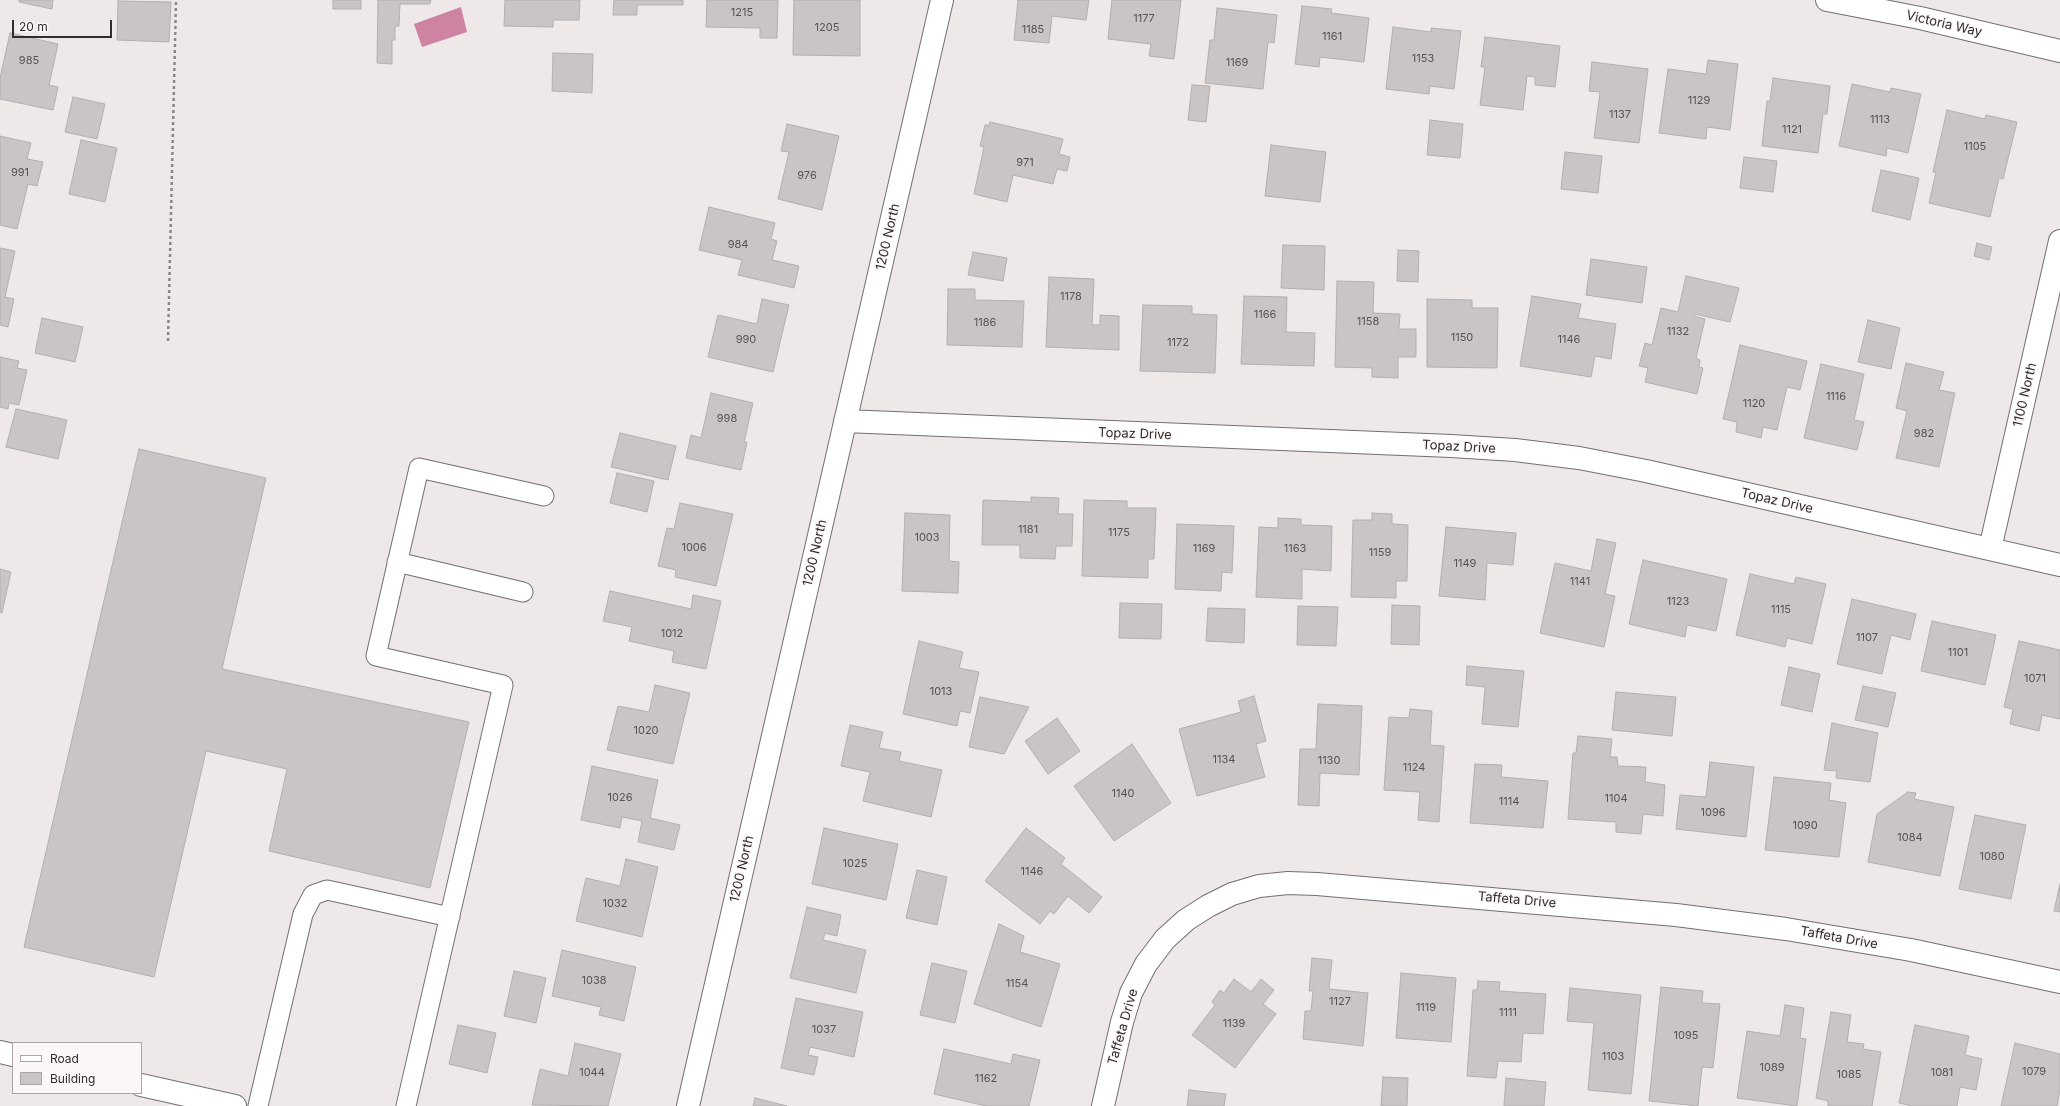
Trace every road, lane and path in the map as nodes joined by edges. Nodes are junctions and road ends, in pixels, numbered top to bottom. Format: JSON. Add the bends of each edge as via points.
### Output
{"nodes":[{"id":1,"x":176,"y":0,"type":"edge"},
{"id":2,"x":942,"y":0,"type":"edge"},
{"id":3,"x":1828,"y":0,"type":"edge"},
{"id":4,"x":2060,"y":50,"type":"edge"},
{"id":5,"x":2060,"y":240,"type":"edge"},
{"id":6,"x":168,"y":340,"type":"dead end"},
{"id":7,"x":845,"y":421,"type":"junction"},
{"id":8,"x":544,"y":496,"type":"dead end"},
{"id":9,"x":1990,"y":549,"type":"junction"},
{"id":10,"x":397,"y":562,"type":"junction"},
{"id":11,"x":2060,"y":565,"type":"edge"},
{"id":12,"x":523,"y":592,"type":"dead end"},
{"id":13,"x":450,"y":917,"type":"junction"},
{"id":14,"x":2060,"y":982,"type":"edge"},
{"id":15,"x":0,"y":1052,"type":"edge"},
{"id":16,"x":12,"y":1055,"type":"edge"},
{"id":17,"x":142,"y":1085,"type":"edge"},
{"id":18,"x":235,"y":1106,"type":"edge"},
{"id":19,"x":258,"y":1106,"type":"edge"},
{"id":20,"x":406,"y":1106,"type":"edge"},
{"id":21,"x":688,"y":1106,"type":"edge"},
{"id":22,"x":1103,"y":1106,"type":"edge"}],
"edges":[{"from":1,"to":6,"type":"path"},
{"from":2,"to":7,"type":"street","name":"1200 North"},
{"from":3,"to":4,"type":"street","name":"Victoria Way"},
{"from":5,"to":9,"type":"street","name":"1100 North"},
{"from":7,"to":9,"type":"street","name":"Topaz Drive","via":[[1515,450],[1579,458],[1646,471]]},
{"from":7,"to":21,"type":"street","name":"1200 North"},
{"from":8,"to":10,"type":"lane","via":[[419,468]]},
{"from":9,"to":11,"type":"street","name":"Topaz Drive"},
{"from":10,"to":12,"type":"lane"},
{"from":10,"to":13,"type":"lane","via":[[376,656],[503,685]]},
{"from":13,"to":19,"type":"lane","via":[[327,890],[313,895],[303,914]]},
{"from":13,"to":20,"type":"lane"},
{"from":14,"to":22,"type":"street","name":"Taffeta Drive","via":[[1911,950],[1786,929],[1676,915],[1317,884],[1259,886],[1232,894],[1186,920],[1165,939],[1146,964],[1131,993],[1122,1022]]},
{"from":15,"to":16,"type":"street"},
{"from":17,"to":18,"type":"street"}]}
